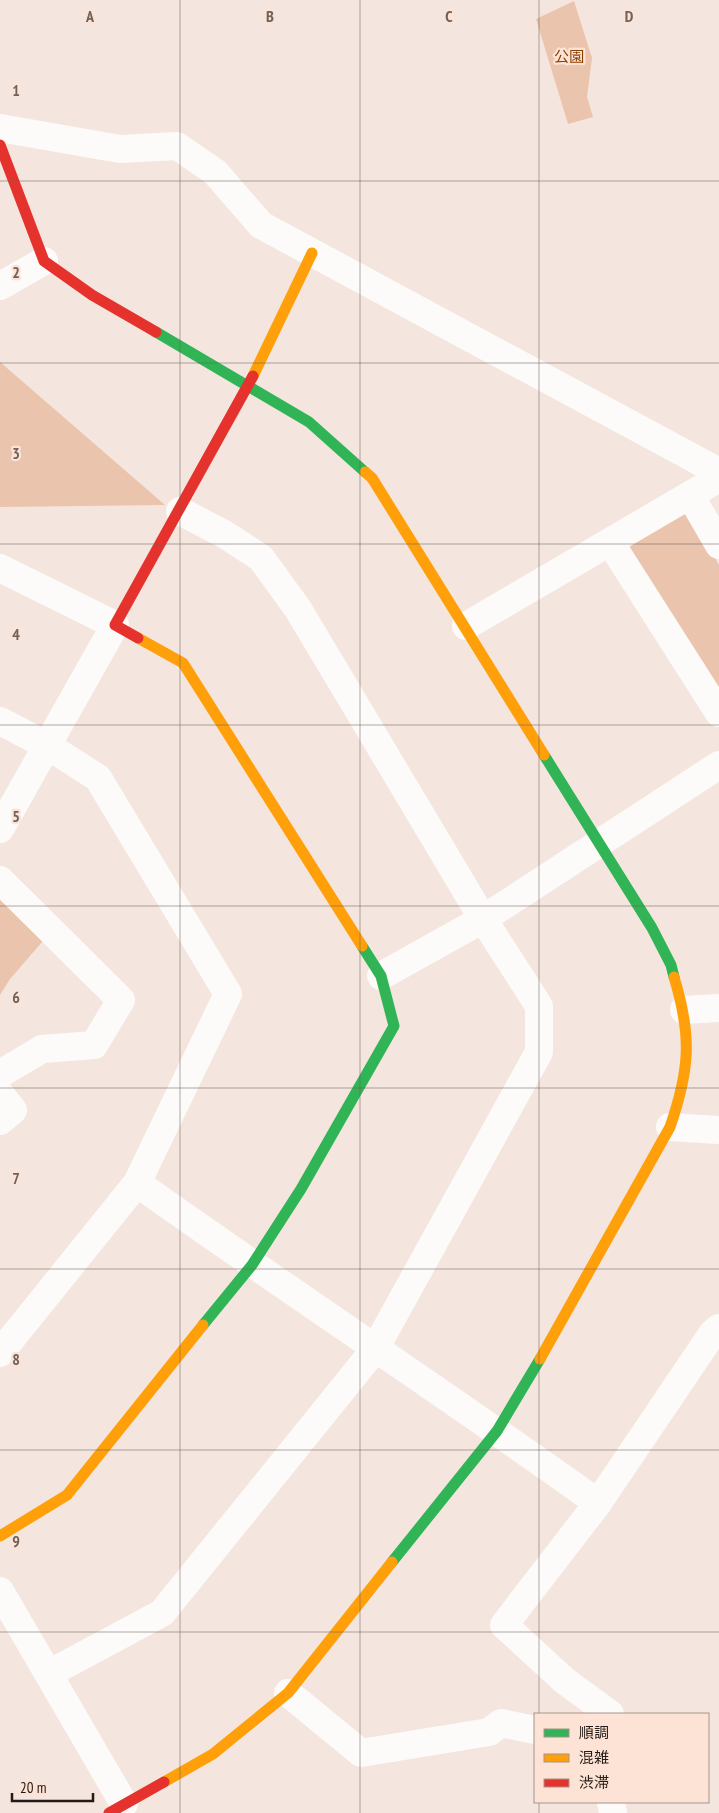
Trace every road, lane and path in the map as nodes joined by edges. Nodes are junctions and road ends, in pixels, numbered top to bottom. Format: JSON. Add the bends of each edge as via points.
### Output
{"nodes":[{"id":1,"x":0,"y":128,"type":"edge"},
{"id":2,"x":0,"y":145,"type":"edge"},
{"id":3,"x":312,"y":253,"type":"junction"},
{"id":4,"x":44,"y":261,"type":"junction"},
{"id":5,"x":0,"y":286,"type":"edge"},
{"id":6,"x":248,"y":387,"type":"junction"},
{"id":7,"x":719,"y":472,"type":"edge"},
{"id":8,"x":719,"y":478,"type":"edge"},
{"id":9,"x":690,"y":495,"type":"junction"},
{"id":10,"x":180,"y":511,"type":"junction"},
{"id":11,"x":610,"y":542,"type":"junction"},
{"id":12,"x":719,"y":545,"type":"edge"},
{"id":13,"x":0,"y":568,"type":"edge"},
{"id":14,"x":115,"y":625,"type":"junction"},
{"id":15,"x":466,"y":626,"type":"junction"},
{"id":16,"x":719,"y":713,"type":"edge"},
{"id":17,"x":0,"y":721,"type":"edge"},
{"id":18,"x":48,"y":746,"type":"junction"},
{"id":19,"x":719,"y":765,"type":"edge"},
{"id":20,"x":0,"y":830,"type":"edge"},
{"id":21,"x":600,"y":844,"type":"junction"},
{"id":22,"x":0,"y":880,"type":"edge"},
{"id":23,"x":483,"y":919,"type":"junction"},
{"id":24,"x":380,"y":976,"type":"junction"},
{"id":25,"x":719,"y":1008,"type":"edge"},
{"id":26,"x":684,"y":1010,"type":"junction"},
{"id":27,"x":0,"y":1074,"type":"edge"},
{"id":28,"x":0,"y":1094,"type":"edge"},
{"id":29,"x":0,"y":1121,"type":"edge"},
{"id":30,"x":670,"y":1127,"type":"junction"},
{"id":31,"x":719,"y":1130,"type":"edge"},
{"id":32,"x":137,"y":1183,"type":"junction"},
{"id":33,"x":252,"y":1265,"type":"junction"},
{"id":34,"x":719,"y":1328,"type":"edge"},
{"id":35,"x":375,"y":1349,"type":"junction"},
{"id":36,"x":0,"y":1353,"type":"edge"},
{"id":37,"x":497,"y":1430,"type":"junction"},
{"id":38,"x":598,"y":1503,"type":"junction"},
{"id":39,"x":0,"y":1536,"type":"edge"},
{"id":40,"x":0,"y":1590,"type":"edge"},
{"id":41,"x":50,"y":1673,"type":"junction"},
{"id":42,"x":288,"y":1693,"type":"junction"},
{"id":43,"x":601,"y":1712,"type":"edge"},
{"id":44,"x":534,"y":1730,"type":"edge"},
{"id":45,"x":117,"y":1809,"type":"edge"}],
"edges":[{"from":1,"to":3,"type":"street","via":[[120,149],[177,146],[215,172],[261,225]]},
{"from":2,"to":4,"type":"street"},
{"from":3,"to":6,"type":"street"},
{"from":3,"to":7,"type":"street"},
{"from":4,"to":5,"type":"street"},
{"from":4,"to":6,"type":"street","via":[[92,295]]},
{"from":6,"to":10,"type":"street"},
{"from":6,"to":15,"type":"street","via":[[309,422],[372,478]]},
{"from":8,"to":9,"type":"street"},
{"from":9,"to":11,"type":"street"},
{"from":9,"to":12,"type":"street"},
{"from":10,"to":14,"type":"street"},
{"from":10,"to":23,"type":"street","via":[[261,558],[298,609]]},
{"from":11,"to":15,"type":"street"},
{"from":11,"to":16,"type":"street"},
{"from":13,"to":14,"type":"street"},
{"from":14,"to":18,"type":"street"},
{"from":14,"to":24,"type":"street","via":[[183,663]]},
{"from":15,"to":21,"type":"street"},
{"from":17,"to":18,"type":"street"},
{"from":18,"to":20,"type":"street"},
{"from":18,"to":32,"type":"street","via":[[98,778],[228,994]]},
{"from":19,"to":21,"type":"street"},
{"from":21,"to":23,"type":"street"},
{"from":21,"to":26,"type":"street","via":[[672,966]]},
{"from":22,"to":27,"type":"street","via":[[121,1000],[94,1045],[42,1049]]},
{"from":23,"to":24,"type":"street"},
{"from":23,"to":35,"type":"street","via":[[539,1006],[539,1052]]},
{"from":24,"to":33,"type":"street","via":[[394,1026],[301,1189]]},
{"from":25,"to":26,"type":"street"},
{"from":26,"to":30,"type":"street","via":[[687,1052],[683,1090]]},
{"from":28,"to":29,"type":"street","via":[[13,1110]]},
{"from":30,"to":31,"type":"street"},
{"from":30,"to":37,"type":"street"},
{"from":32,"to":33,"type":"street"},
{"from":32,"to":36,"type":"street"},
{"from":33,"to":35,"type":"street"},
{"from":33,"to":39,"type":"street","via":[[67,1496]]},
{"from":34,"to":38,"type":"street"},
{"from":35,"to":37,"type":"street"},
{"from":35,"to":41,"type":"street","via":[[162,1613]]},
{"from":37,"to":38,"type":"street"},
{"from":37,"to":42,"type":"street"},
{"from":38,"to":43,"type":"street","via":[[504,1625]]},
{"from":40,"to":41,"type":"street"},
{"from":41,"to":45,"type":"street"},
{"from":42,"to":44,"type":"street","via":[[361,1753],[489,1732],[501,1723]]},
{"from":42,"to":45,"type":"street","via":[[213,1754]]}]}
